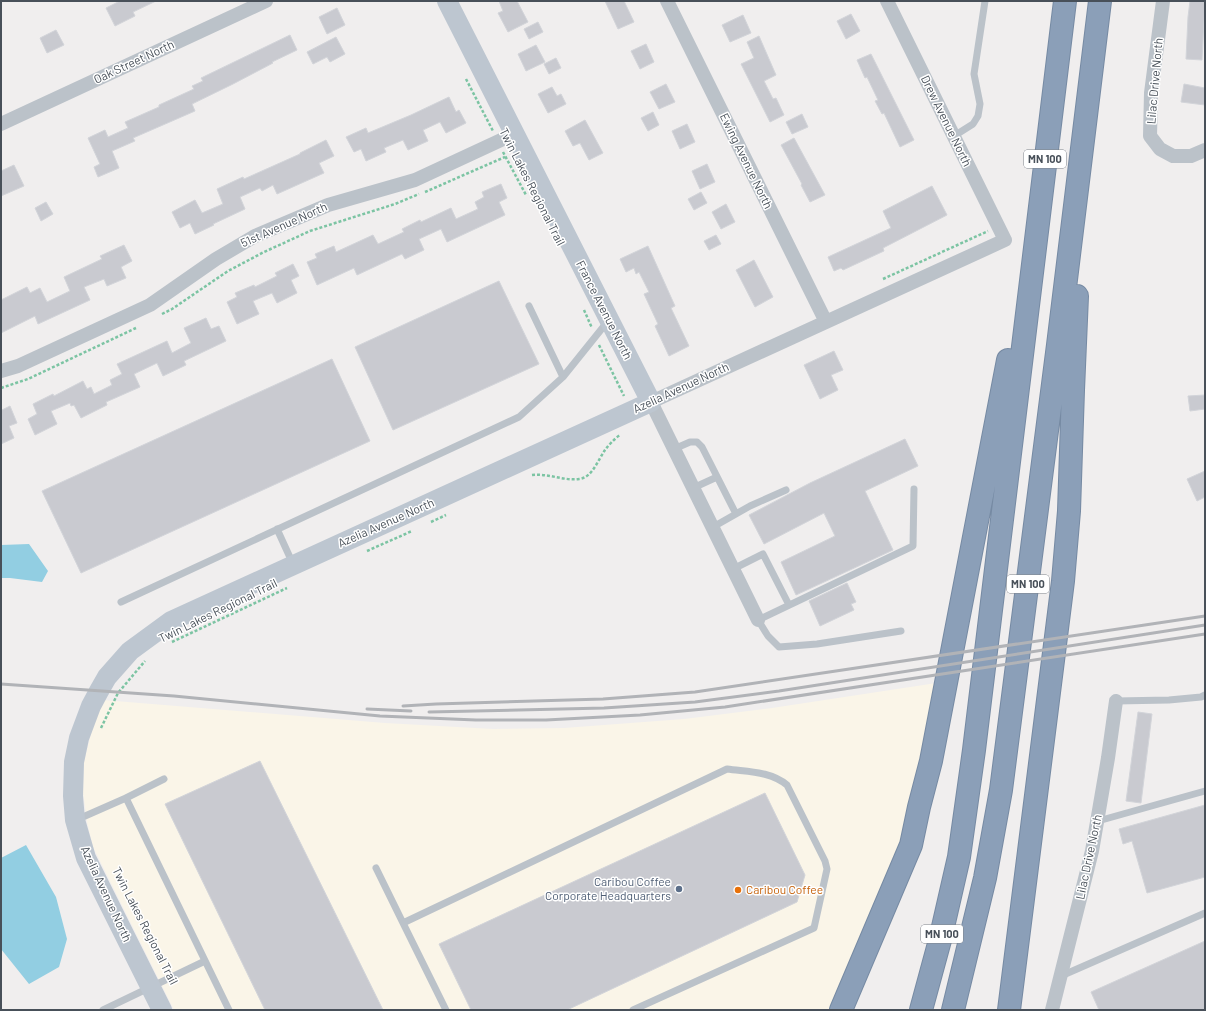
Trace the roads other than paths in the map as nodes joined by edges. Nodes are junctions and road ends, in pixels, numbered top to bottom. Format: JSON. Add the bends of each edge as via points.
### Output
{"nodes":[{"id":1,"x":266,"y":1,"type":"edge"},
{"id":2,"x":447,"y":1,"type":"edge"},
{"id":3,"x":667,"y":1,"type":"edge"},
{"id":4,"x":887,"y":1,"type":"edge"},
{"id":5,"x":985,"y":1,"type":"edge"},
{"id":6,"x":1065,"y":1,"type":"edge"},
{"id":7,"x":1100,"y":1,"type":"edge"},
{"id":8,"x":1163,"y":1,"type":"edge"},
{"id":9,"x":1,"y":124,"type":"edge"},
{"id":10,"x":954,"y":136,"type":"junction"},
{"id":11,"x":506,"y":138,"type":"junction"},
{"id":12,"x":1205,"y":150,"type":"edge"},
{"id":13,"x":1082,"y":153,"type":"junction"},
{"id":14,"x":1005,"y":240,"type":"joint"},
{"id":15,"x":529,"y":306,"type":"dead end"},
{"id":16,"x":1026,"y":317,"type":"junction"},
{"id":17,"x":609,"y":320,"type":"junction"},
{"id":18,"x":826,"y":322,"type":"junction"},
{"id":19,"x":1,"y":371,"type":"edge"},
{"id":20,"x":563,"y":377,"type":"junction"},
{"id":21,"x":651,"y":402,"type":"junction"},
{"id":22,"x":674,"y":449,"type":"junction"},
{"id":23,"x":717,"y":477,"type":"junction"},
{"id":24,"x":693,"y":488,"type":"junction"},
{"id":25,"x":914,"y":489,"type":"dead end"},
{"id":26,"x":786,"y":490,"type":"dead end"},
{"id":27,"x":736,"y":514,"type":"junction"},
{"id":28,"x":713,"y":527,"type":"junction"},
{"id":29,"x":277,"y":529,"type":"junction"},
{"id":30,"x":294,"y":565,"type":"junction"},
{"id":31,"x":733,"y":569,"type":"junction"},
{"id":32,"x":121,"y":602,"type":"dead end"},
{"id":33,"x":789,"y":605,"type":"junction"},
{"id":34,"x":758,"y":620,"type":"junction"},
{"id":35,"x":901,"y":631,"type":"dead end"},
{"id":36,"x":1205,"y":695,"type":"edge"},
{"id":37,"x":1116,"y":701,"type":"joint"},
{"id":38,"x":164,"y":779,"type":"dead end"},
{"id":39,"x":1205,"y":791,"type":"edge"},
{"id":40,"x":126,"y":798,"type":"junction"},
{"id":41,"x":76,"y":820,"type":"junction"},
{"id":42,"x":1098,"y":821,"type":"junction"},
{"id":43,"x":376,"y":868,"type":"dead end"},
{"id":44,"x":1205,"y":913,"type":"edge"},
{"id":45,"x":403,"y":923,"type":"junction"},
{"id":46,"x":205,"y":961,"type":"junction"},
{"id":47,"x":1061,"y":976,"type":"junction"},
{"id":48,"x":151,"y":988,"type":"junction"},
{"id":49,"x":103,"y":1010,"type":"edge"},
{"id":50,"x":162,"y":1010,"type":"edge"},
{"id":51,"x":229,"y":1010,"type":"edge"},
{"id":52,"x":446,"y":1010,"type":"edge"},
{"id":53,"x":633,"y":1010,"type":"edge"},
{"id":54,"x":842,"y":1010,"type":"edge"},
{"id":55,"x":921,"y":1010,"type":"edge"},
{"id":56,"x":953,"y":1010,"type":"edge"},
{"id":57,"x":1009,"y":1010,"type":"edge"},
{"id":58,"x":1052,"y":1010,"type":"edge"}],
"edges":[{"from":1,"to":9,"type":"street","name":"Oak Street North"},
{"from":2,"to":11,"type":"street","name":"France Avenue North"},
{"from":3,"to":18,"type":"street","name":"Ewing Avenue North"},
{"from":4,"to":10,"type":"street","name":"Drew Avenue North"},
{"from":5,"to":10,"type":"lane","via":[[974,74],[980,104],[978,116],[973,124]]},
{"from":6,"to":16,"type":"highway","number":"MN 100"},
{"from":7,"to":13,"type":"highway","number":"MN 100"},
{"from":8,"to":12,"type":"street","name":"Lilac Drive North","via":[[1151,93],[1150,136],[1160,149],[1173,156],[1191,156]]},
{"from":10,"to":14,"type":"street","name":"Drew Avenue North"},
{"from":11,"to":17,"type":"street","name":"France Avenue North"},
{"from":11,"to":19,"type":"street","name":"51st Avenue North","via":[[415,180],[328,205],[255,236],[216,259],[150,305],[18,366]]},
{"from":13,"to":56,"type":"highway","number":"MN 100","via":[[1001,790],[985,878]]},
{"from":13,"to":57,"type":"highway","via":[[1069,511],[1062,589]]},
{"from":14,"to":18,"type":"street","name":"Azelia Avenue North"},
{"from":15,"to":20,"type":"lane"},
{"from":16,"to":54,"type":"highway","via":[[1006,364],[931,761],[912,845]]},
{"from":16,"to":55,"type":"highway","number":"MN 100","via":[[975,742],[958,857],[940,940]]},
{"from":17,"to":20,"type":"lane"},
{"from":17,"to":21,"type":"street","name":"France Avenue North"},
{"from":18,"to":21,"type":"street","name":"Azelia Avenue North"},
{"from":20,"to":29,"type":"lane","via":[[519,416]]},
{"from":21,"to":22,"type":"street","name":"France Avenue North"},
{"from":21,"to":30,"type":"street","name":"Azelia Avenue North"},
{"from":22,"to":23,"type":"lane","via":[[690,442],[697,442]]},
{"from":22,"to":24,"type":"street","name":"France Avenue North"},
{"from":23,"to":24,"type":"lane"},
{"from":23,"to":27,"type":"lane"},
{"from":24,"to":28,"type":"street","name":"France Avenue North"},
{"from":25,"to":33,"type":"lane","via":[[913,546]]},
{"from":26,"to":27,"type":"lane"},
{"from":27,"to":28,"type":"lane"},
{"from":28,"to":31,"type":"street","name":"France Avenue North"},
{"from":29,"to":30,"type":"lane"},
{"from":29,"to":32,"type":"lane"},
{"from":30,"to":41,"type":"street","name":"Azelia Avenue North","via":[[171,621],[130,651],[107,677],[91,706],[79,738],[74,762],[73,796]]},
{"from":31,"to":33,"type":"lane","via":[[763,554]]},
{"from":31,"to":34,"type":"street","name":"France Avenue North"},
{"from":33,"to":34,"type":"lane"},
{"from":34,"to":35,"type":"lane","via":[[779,647]]},
{"from":36,"to":37,"type":"lane","via":[[1169,700]]},
{"from":37,"to":42,"type":"street","name":"Lilac Drive North"},
{"from":38,"to":40,"type":"lane"},
{"from":39,"to":42,"type":"lane"},
{"from":40,"to":41,"type":"lane"},
{"from":40,"to":46,"type":"lane"},
{"from":41,"to":48,"type":"street","name":"Azelia Avenue North","via":[[86,858]]},
{"from":42,"to":47,"type":"street","name":"Lilac Drive North"},
{"from":43,"to":45,"type":"lane"},
{"from":44,"to":47,"type":"lane"},
{"from":45,"to":52,"type":"lane"},
{"from":45,"to":53,"type":"lane","via":[[727,769],[767,774],[778,778],[787,785],[827,869],[814,928]]},
{"from":46,"to":48,"type":"lane"},
{"from":46,"to":51,"type":"lane"},
{"from":47,"to":58,"type":"street","name":"Lilac Drive North"},
{"from":48,"to":49,"type":"lane"},
{"from":48,"to":50,"type":"street","name":"Azelia Avenue North"}]}
